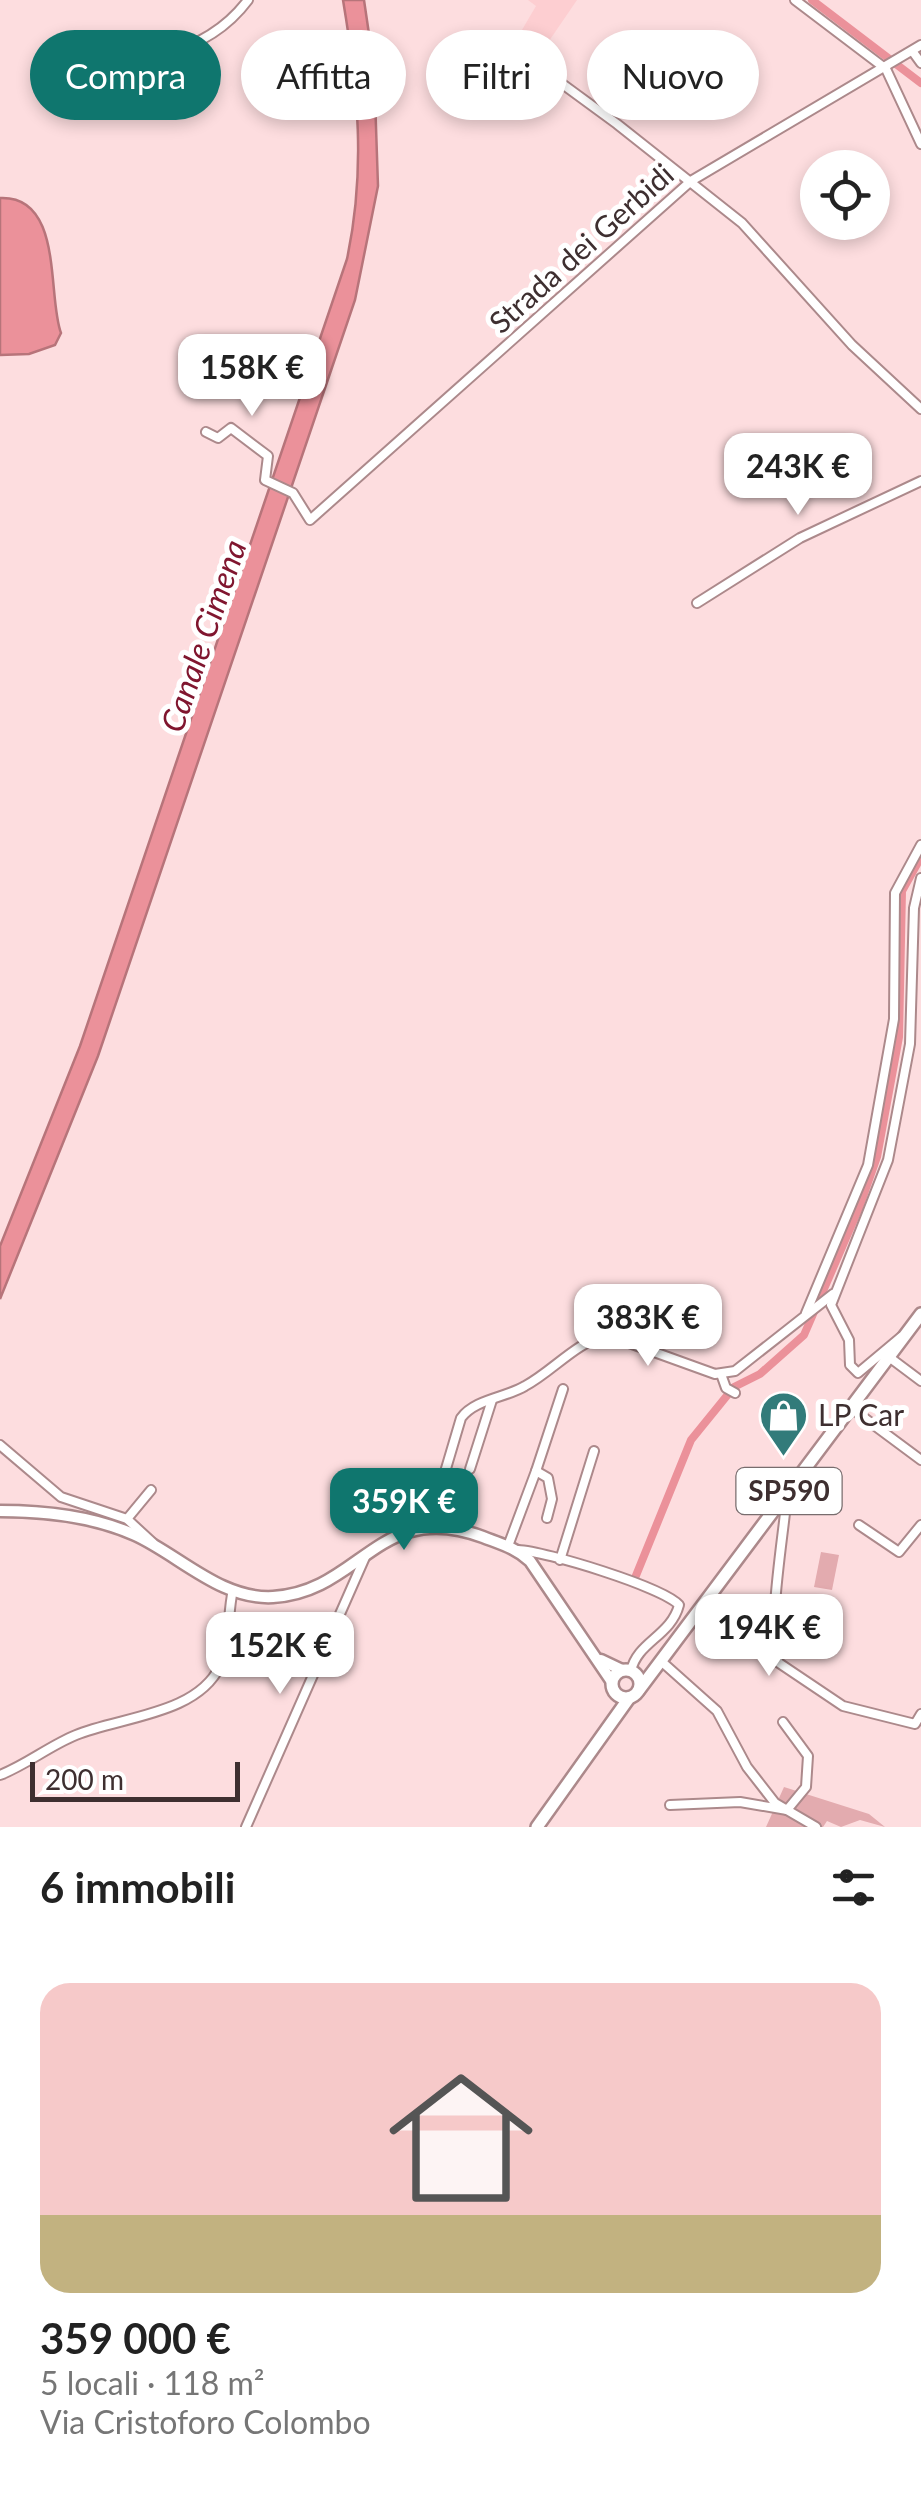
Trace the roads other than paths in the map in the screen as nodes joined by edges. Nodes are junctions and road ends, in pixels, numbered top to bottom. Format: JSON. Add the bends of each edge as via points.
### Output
{"nodes":[{"id":1,"x":248,"y":0,"type":"edge"},
{"id":2,"x":795,"y":0,"type":"edge"},
{"id":3,"x":219,"y":30,"type":"edge"},
{"id":4,"x":917,"y":49,"type":"edge"},
{"id":5,"x":921,"y":63,"type":"edge"},
{"id":6,"x":888,"y":68,"type":"junction"},
{"id":7,"x":567,"y":88,"type":"edge"},
{"id":8,"x":921,"y":144,"type":"edge"},
{"id":9,"x":691,"y":180,"type":"junction"},
{"id":10,"x":921,"y":409,"type":"edge"},
{"id":11,"x":206,"y":432,"type":"dead end"},
{"id":12,"x":921,"y":481,"type":"edge"},
{"id":13,"x":696,"y":603,"type":"dead end"},
{"id":14,"x":921,"y":845,"type":"edge"},
{"id":15,"x":921,"y":878,"type":"edge"},
{"id":16,"x":829,"y":1297,"type":"junction"},
{"id":17,"x":921,"y":1314,"type":"edge"},
{"id":18,"x":804,"y":1317,"type":"junction"},
{"id":19,"x":905,"y":1336,"type":"junction"},
{"id":20,"x":889,"y":1357,"type":"junction"},
{"id":21,"x":721,"y":1374,"type":"junction"},
{"id":22,"x":921,"y":1380,"type":"edge"},
{"id":23,"x":563,"y":1388,"type":"dead end"},
{"id":24,"x":735,"y":1393,"type":"dead end"},
{"id":25,"x":492,"y":1400,"type":"junction"},
{"id":26,"x":851,"y":1408,"type":"junction"},
{"id":27,"x":0,"y":1444,"type":"edge"},
{"id":28,"x":594,"y":1451,"type":"dead end"},
{"id":29,"x":921,"y":1460,"type":"edge"},
{"id":30,"x":470,"y":1469,"type":"dead end"},
{"id":31,"x":536,"y":1471,"type":"junction"},
{"id":32,"x":151,"y":1490,"type":"dead end"},
{"id":33,"x":787,"y":1493,"type":"junction"},
{"id":34,"x":0,"y":1510,"type":"edge"},
{"id":35,"x":99,"y":1516,"type":"junction"},
{"id":36,"x":547,"y":1518,"type":"dead end"},
{"id":37,"x":127,"y":1519,"type":"junction"},
{"id":38,"x":860,"y":1525,"type":"dead end"},
{"id":39,"x":921,"y":1525,"type":"edge"},
{"id":40,"x":428,"y":1526,"type":"junction"},
{"id":41,"x":154,"y":1545,"type":"junction"},
{"id":42,"x":513,"y":1548,"type":"junction"},
{"id":43,"x":366,"y":1555,"type":"junction"},
{"id":44,"x":560,"y":1560,"type":"junction"},
{"id":45,"x":346,"y":1568,"type":"junction"},
{"id":46,"x":330,"y":1579,"type":"junction"},
{"id":47,"x":354,"y":1585,"type":"junction"},
{"id":48,"x":233,"y":1590,"type":"junction"},
{"id":49,"x":347,"y":1596,"type":"junction"},
{"id":50,"x":659,"y":1664,"type":"junction"},
{"id":51,"x":627,"y":1683,"type":"junction"},
{"id":52,"x":921,"y":1714,"type":"edge"},
{"id":53,"x":783,"y":1722,"type":"dead end"},
{"id":54,"x":918,"y":1729,"type":"edge"},
{"id":55,"x":0,"y":1775,"type":"edge"},
{"id":56,"x":264,"y":1780,"type":"junction"},
{"id":57,"x":278,"y":1785,"type":"dead end"},
{"id":58,"x":670,"y":1805,"type":"dead end"},
{"id":59,"x":787,"y":1810,"type":"junction"},
{"id":60,"x":246,"y":1827,"type":"edge"},
{"id":61,"x":538,"y":1827,"type":"edge"},
{"id":62,"x":816,"y":1827,"type":"edge"}],
"edges":[{"from":1,"to":3,"type":"street"},
{"from":2,"to":6,"type":"street"},
{"from":4,"to":5,"type":"street"},
{"from":4,"to":6,"type":"street","name":"Strada dei Gerbidi"},
{"from":6,"to":8,"type":"street"},
{"from":6,"to":9,"type":"street","name":"Strada dei Gerbidi"},
{"from":7,"to":9,"type":"street"},
{"from":9,"to":10,"type":"street"},
{"from":9,"to":11,"type":"street","name":"Strada dei Gerbidi","via":[[310,520],[293,492],[265,480],[263,449],[231,428],[216,438]]},
{"from":12,"to":13,"type":"street","via":[[800,538]]},
{"from":14,"to":18,"type":"street","via":[[895,893],[894,1019],[868,1165]]},
{"from":15,"to":16,"type":"street","via":[[914,908],[911,1034],[888,1160]]},
{"from":16,"to":18,"type":"street"},
{"from":16,"to":19,"type":"street","via":[[846,1330],[848,1362],[858,1373]]},
{"from":17,"to":19,"type":"main road","number":"SP590"},
{"from":18,"to":21,"type":"street","via":[[742,1367]]},
{"from":19,"to":20,"type":"main road","number":"SP590"},
{"from":20,"to":22,"type":"street"},
{"from":20,"to":26,"type":"main road","number":"SP590"},
{"from":21,"to":24,"type":"street"},
{"from":21,"to":25,"type":"street","via":[[607,1335]]},
{"from":23,"to":31,"type":"street"},
{"from":25,"to":30,"type":"street"},
{"from":25,"to":40,"type":"street","via":[[461,1418]]},
{"from":26,"to":29,"type":"street"},
{"from":26,"to":33,"type":"main road","number":"SP590"},
{"from":27,"to":35,"type":"street","via":[[61,1497]]},
{"from":28,"to":44,"type":"street"},
{"from":31,"to":36,"type":"street","via":[[548,1478]]},
{"from":31,"to":42,"type":"street"},
{"from":32,"to":37,"type":"street"},
{"from":33,"to":50,"type":"main road","number":"SP590"},
{"from":33,"to":54,"type":"street","via":[[774,1654],[843,1706]]},
{"from":34,"to":35,"type":"main road"},
{"from":35,"to":37,"type":"street"},
{"from":35,"to":41,"type":"main road"},
{"from":37,"to":41,"type":"street"},
{"from":38,"to":39,"type":"street","via":[[898,1552]]},
{"from":40,"to":42,"type":"main road"},
{"from":40,"to":43,"type":"main road","via":[[387,1538]]},
{"from":41,"to":48,"type":"main road"},
{"from":42,"to":44,"type":"street"},
{"from":42,"to":51,"type":"main road","via":[[601,1660]]},
{"from":43,"to":45,"type":"main road"},
{"from":43,"to":47,"type":"street"},
{"from":44,"to":51,"type":"street","via":[[642,1584],[679,1606],[674,1622],[635,1656]]},
{"from":45,"to":46,"type":"main road"},
{"from":45,"to":47,"type":"street"},
{"from":45,"to":49,"type":"street"},
{"from":46,"to":48,"type":"main road","via":[[273,1597]]},
{"from":46,"to":49,"type":"street"},
{"from":47,"to":49,"type":"street"},
{"from":48,"to":55,"type":"street","via":[[222,1662],[191,1696],[79,1734]]},
{"from":49,"to":56,"type":"street"},
{"from":50,"to":51,"type":"main road","number":"SP590"},
{"from":50,"to":59,"type":"street","via":[[717,1711],[759,1785]]},
{"from":51,"to":61,"type":"main road","via":[[616,1714]]},
{"from":52,"to":54,"type":"street"},
{"from":53,"to":59,"type":"street","via":[[808,1756],[806,1787]]},
{"from":56,"to":57,"type":"street"},
{"from":56,"to":60,"type":"street"},
{"from":58,"to":59,"type":"street","via":[[740,1802]]},
{"from":59,"to":62,"type":"street"}]}
